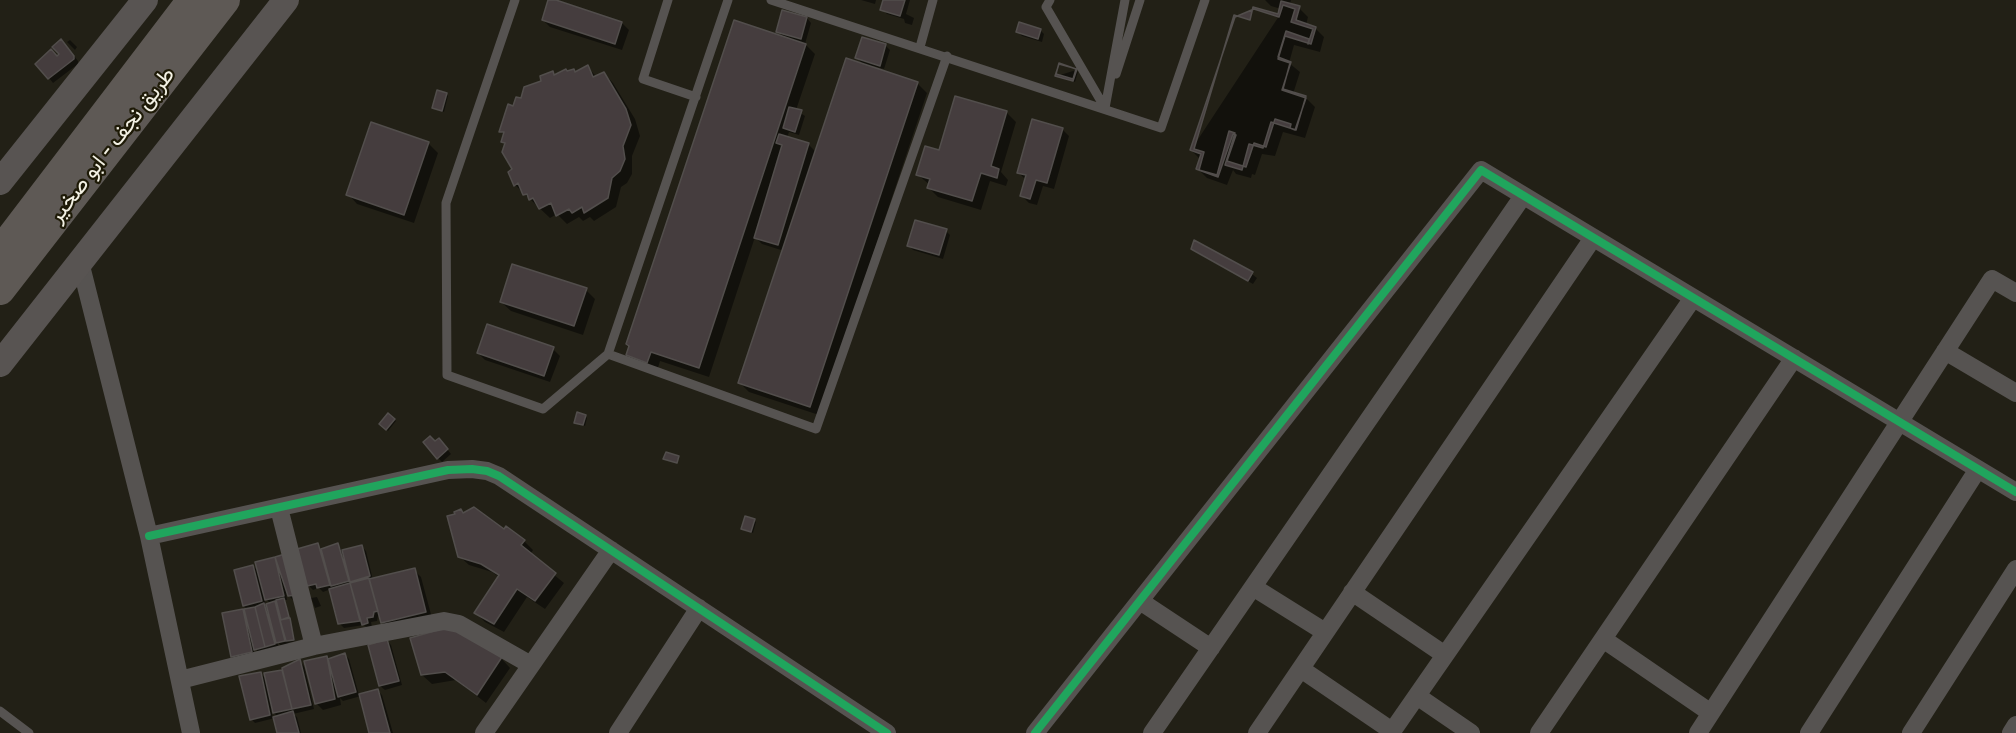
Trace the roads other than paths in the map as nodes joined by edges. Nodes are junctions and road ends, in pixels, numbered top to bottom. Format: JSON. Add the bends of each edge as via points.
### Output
{"nodes":[{"id":1,"x":145,"y":0,"type":"edge"},
{"id":2,"x":192,"y":0,"type":"edge"},
{"id":3,"x":225,"y":0,"type":"edge"},
{"id":4,"x":286,"y":0,"type":"edge"},
{"id":5,"x":515,"y":0,"type":"edge"},
{"id":6,"x":668,"y":0,"type":"edge"},
{"id":7,"x":728,"y":0,"type":"edge"},
{"id":8,"x":771,"y":0,"type":"edge"},
{"id":9,"x":933,"y":0,"type":"edge"},
{"id":10,"x":1050,"y":0,"type":"edge"},
{"id":11,"x":1125,"y":0,"type":"edge"},
{"id":12,"x":1140,"y":0,"type":"edge"},
{"id":13,"x":1205,"y":0,"type":"edge"},
{"id":14,"x":920,"y":47,"type":"junction"},
{"id":15,"x":946,"y":56,"type":"junction"},
{"id":16,"x":696,"y":97,"type":"junction"},
{"id":17,"x":1105,"y":108,"type":"junction"},
{"id":18,"x":0,"y":182,"type":"edge"},
{"id":19,"x":1523,"y":196,"type":"junction"},
{"id":20,"x":1593,"y":238,"type":"junction"},
{"id":21,"x":0,"y":252,"type":"edge"},
{"id":22,"x":80,"y":262,"type":"junction"},
{"id":23,"x":0,"y":291,"type":"edge"},
{"id":24,"x":2016,"y":293,"type":"edge"},
{"id":25,"x":1693,"y":298,"type":"junction"},
{"id":26,"x":1945,"y":351,"type":"junction"},
{"id":27,"x":608,"y":354,"type":"junction"},
{"id":28,"x":1794,"y":358,"type":"junction"},
{"id":29,"x":0,"y":363,"type":"edge"},
{"id":30,"x":2016,"y":393,"type":"edge"},
{"id":31,"x":1899,"y":422,"type":"junction"},
{"id":32,"x":1978,"y":470,"type":"junction"},
{"id":33,"x":2016,"y":492,"type":"edge"},
{"id":34,"x":279,"y":508,"type":"junction"},
{"id":35,"x":149,"y":536,"type":"junction"},
{"id":36,"x":611,"y":550,"type":"junction"},
{"id":37,"x":2016,"y":568,"type":"edge"},
{"id":38,"x":1253,"y":587,"type":"junction"},
{"id":39,"x":1352,"y":592,"type":"junction"},
{"id":40,"x":1140,"y":601,"type":"junction"},
{"id":41,"x":699,"y":608,"type":"junction"},
{"id":42,"x":1325,"y":632,"type":"junction"},
{"id":43,"x":1603,"y":639,"type":"junction"},
{"id":44,"x":314,"y":646,"type":"junction"},
{"id":45,"x":1211,"y":648,"type":"junction"},
{"id":46,"x":1445,"y":655,"type":"junction"},
{"id":47,"x":531,"y":665,"type":"junction"},
{"id":48,"x":1301,"y":669,"type":"junction"},
{"id":49,"x":180,"y":680,"type":"junction"},
{"id":50,"x":1417,"y":696,"type":"junction"},
{"id":51,"x":0,"y":711,"type":"edge"},
{"id":52,"x":1711,"y":713,"type":"junction"},
{"id":53,"x":2016,"y":725,"type":"edge"},
{"id":54,"x":626,"y":730,"type":"edge"},
{"id":55,"x":1392,"y":732,"type":"edge"},
{"id":56,"x":29,"y":733,"type":"edge"},
{"id":57,"x":191,"y":733,"type":"edge"},
{"id":58,"x":484,"y":733,"type":"edge"},
{"id":59,"x":887,"y":733,"type":"edge"},
{"id":60,"x":1035,"y":733,"type":"edge"},
{"id":61,"x":1152,"y":733,"type":"edge"},
{"id":62,"x":1257,"y":733,"type":"edge"},
{"id":63,"x":1471,"y":733,"type":"edge"},
{"id":64,"x":1539,"y":733,"type":"edge"},
{"id":65,"x":1698,"y":733,"type":"edge"},
{"id":66,"x":1809,"y":733,"type":"edge"},
{"id":67,"x":1911,"y":733,"type":"edge"},
{"id":68,"x":2011,"y":733,"type":"edge"}],
"edges":[{"from":1,"to":18,"type":"main road"},
{"from":2,"to":21,"type":"highway","name":"طريق نجف - ابو صخير"},
{"from":3,"to":23,"type":"highway","name":"طريق نجف - ابو صخير"},
{"from":4,"to":22,"type":"main road"},
{"from":5,"to":27,"type":"lane","via":[[446,203],[447,375],[543,409]]},
{"from":6,"to":16,"type":"lane","via":[[643,78]]},
{"from":7,"to":16,"type":"lane"},
{"from":8,"to":14,"type":"lane"},
{"from":9,"to":14,"type":"lane"},
{"from":10,"to":17,"type":"lane","via":[[1046,7]]},
{"from":11,"to":17,"type":"lane"},
{"from":12,"to":17,"type":"lane"},
{"from":13,"to":17,"type":"lane","via":[[1161,128]]},
{"from":14,"to":15,"type":"lane"},
{"from":15,"to":17,"type":"lane"},
{"from":15,"to":27,"type":"lane","via":[[816,429]]},
{"from":16,"to":27,"type":"lane"},
{"from":19,"to":20,"type":"street"},
{"from":19,"to":38,"type":"street"},
{"from":19,"to":40,"type":"street","via":[[1481,170]]},
{"from":20,"to":25,"type":"street"},
{"from":20,"to":39,"type":"street"},
{"from":22,"to":29,"type":"main road"},
{"from":22,"to":35,"type":"street"},
{"from":24,"to":26,"type":"street","via":[[1992,279]]},
{"from":25,"to":28,"type":"street"},
{"from":25,"to":46,"type":"street"},
{"from":26,"to":30,"type":"street"},
{"from":26,"to":31,"type":"street"},
{"from":28,"to":31,"type":"street"},
{"from":28,"to":43,"type":"street"},
{"from":31,"to":32,"type":"street"},
{"from":31,"to":52,"type":"street"},
{"from":32,"to":33,"type":"street"},
{"from":32,"to":66,"type":"street"},
{"from":34,"to":35,"type":"street"},
{"from":34,"to":36,"type":"street","via":[[448,470],[472,469],[499,476]]},
{"from":34,"to":44,"type":"street"},
{"from":35,"to":49,"type":"street"},
{"from":36,"to":41,"type":"street"},
{"from":36,"to":47,"type":"street"},
{"from":37,"to":67,"type":"street"},
{"from":38,"to":42,"type":"street"},
{"from":38,"to":45,"type":"street"},
{"from":39,"to":42,"type":"street"},
{"from":39,"to":46,"type":"street"},
{"from":40,"to":45,"type":"street"},
{"from":40,"to":60,"type":"street"},
{"from":41,"to":54,"type":"street"},
{"from":41,"to":59,"type":"street"},
{"from":42,"to":48,"type":"street"},
{"from":43,"to":52,"type":"street"},
{"from":43,"to":64,"type":"street"},
{"from":44,"to":47,"type":"street","via":[[452,621]]},
{"from":44,"to":49,"type":"street"},
{"from":45,"to":61,"type":"street"},
{"from":46,"to":50,"type":"street"},
{"from":47,"to":58,"type":"street"},
{"from":48,"to":55,"type":"street"},
{"from":48,"to":62,"type":"street"},
{"from":49,"to":57,"type":"street"},
{"from":50,"to":55,"type":"street"},
{"from":50,"to":63,"type":"street"},
{"from":51,"to":56,"type":"lane"},
{"from":52,"to":65,"type":"street"},
{"from":53,"to":68,"type":"street"}]}
